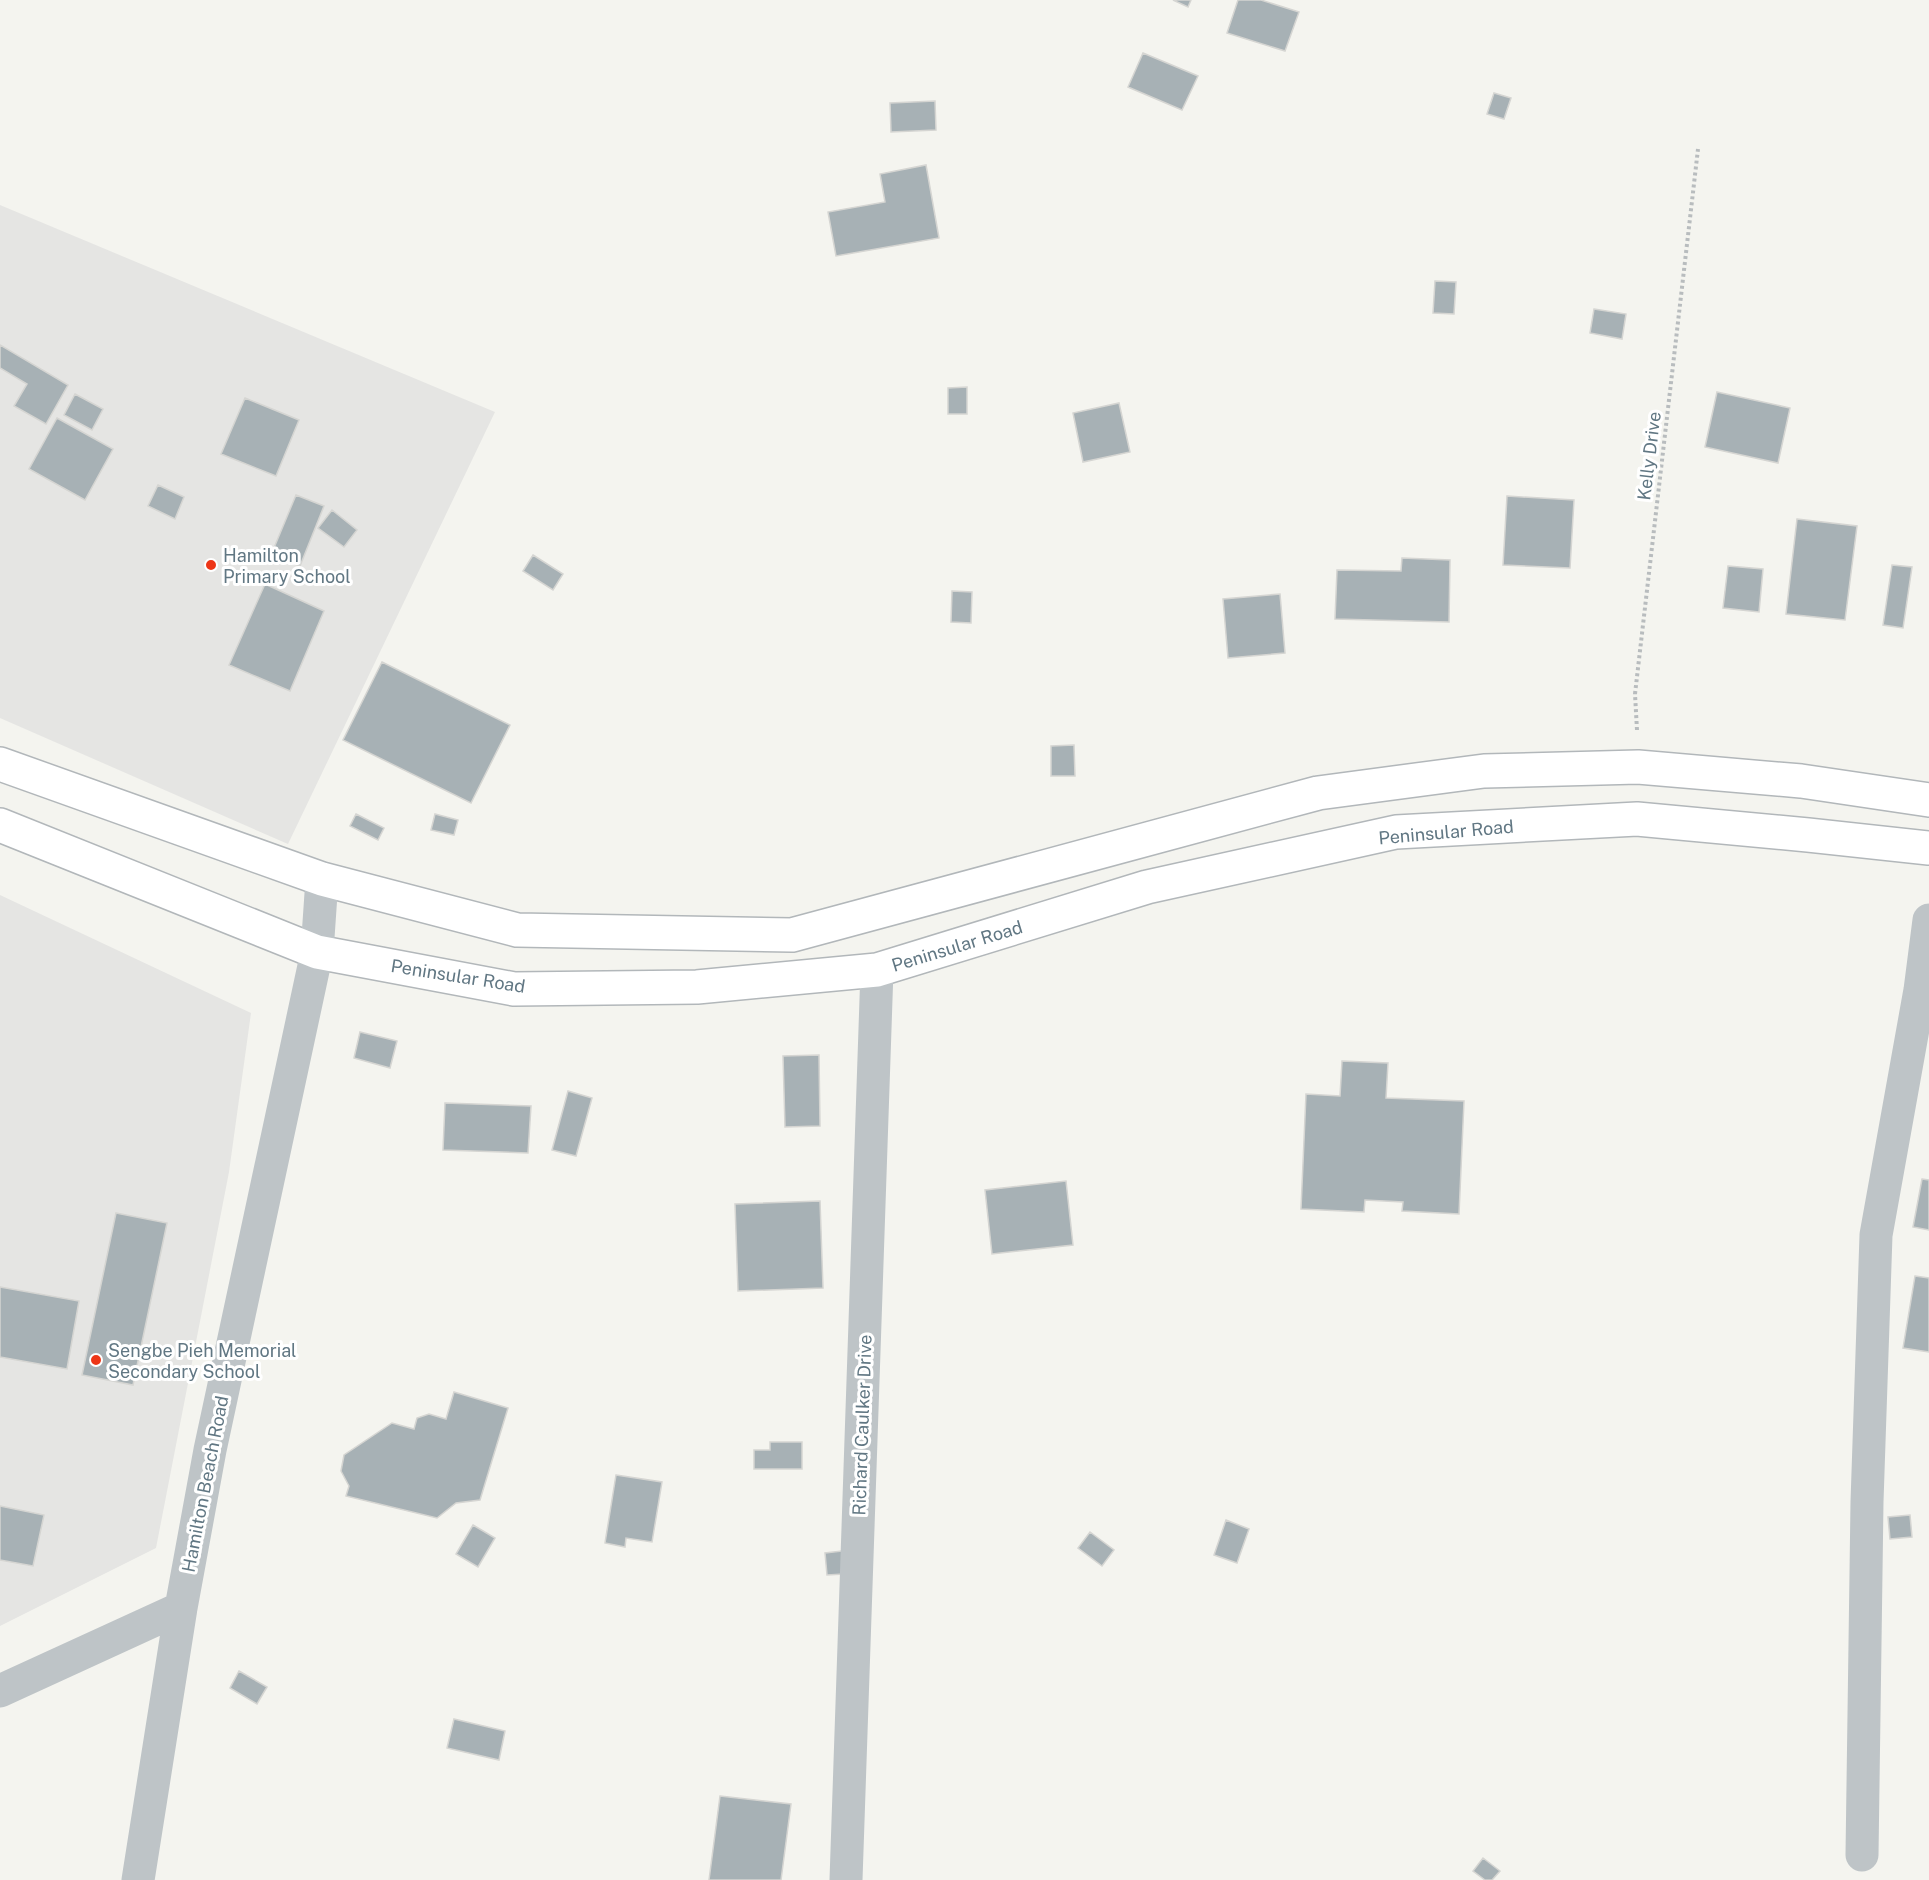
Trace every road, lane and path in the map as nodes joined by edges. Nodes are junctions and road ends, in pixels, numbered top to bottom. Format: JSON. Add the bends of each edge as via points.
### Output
{"nodes":[{"id":1,"x":1698,"y":149,"type":"dead end"},
{"id":2,"x":0,"y":764,"type":"edge"},
{"id":3,"x":1638,"y":767,"type":"junction"},
{"id":4,"x":1929,"y":800,"type":"edge"},
{"id":5,"x":0,"y":825,"type":"edge"},
{"id":6,"x":1929,"y":848,"type":"edge"},
{"id":7,"x":322,"y":879,"type":"junction"},
{"id":8,"x":1929,"y":920,"type":"edge"},
{"id":9,"x":317,"y":952,"type":"junction"},
{"id":10,"x":878,"y":970,"type":"junction"},
{"id":11,"x":181,"y":1608,"type":"junction"},
{"id":12,"x":0,"y":1691,"type":"edge"},
{"id":13,"x":1862,"y":1856,"type":"dead end"},
{"id":14,"x":138,"y":1880,"type":"edge"},
{"id":15,"x":846,"y":1880,"type":"edge"}],
"edges":[{"from":1,"to":3,"type":"path","name":"Kelly Drive","via":[[1635,694]]},
{"from":2,"to":7,"type":"main road"},
{"from":3,"to":4,"type":"main road","via":[[1801,781]]},
{"from":3,"to":7,"type":"main road","via":[[1484,771],[1318,793],[792,935],[517,930]]},
{"from":5,"to":9,"type":"main road","name":"Peninsular Road"},
{"from":6,"to":10,"type":"main road","name":"Peninsular Road","via":[[1637,819],[1396,832],[1147,887]]},
{"from":7,"to":9,"type":"street","name":"Hamilton Beach Road"},
{"from":8,"to":13,"type":"street","via":[[1876,1235]]},
{"from":9,"to":10,"type":"main road","name":"Peninsular Road","via":[[514,989],[697,987]]},
{"from":9,"to":11,"type":"street","name":"Hamilton Beach Road","via":[[210,1450]]},
{"from":10,"to":15,"type":"street","name":"Richard Caulker Drive"},
{"from":11,"to":12,"type":"street"},
{"from":11,"to":14,"type":"street","name":"Hamilton Beach Road"}]}
